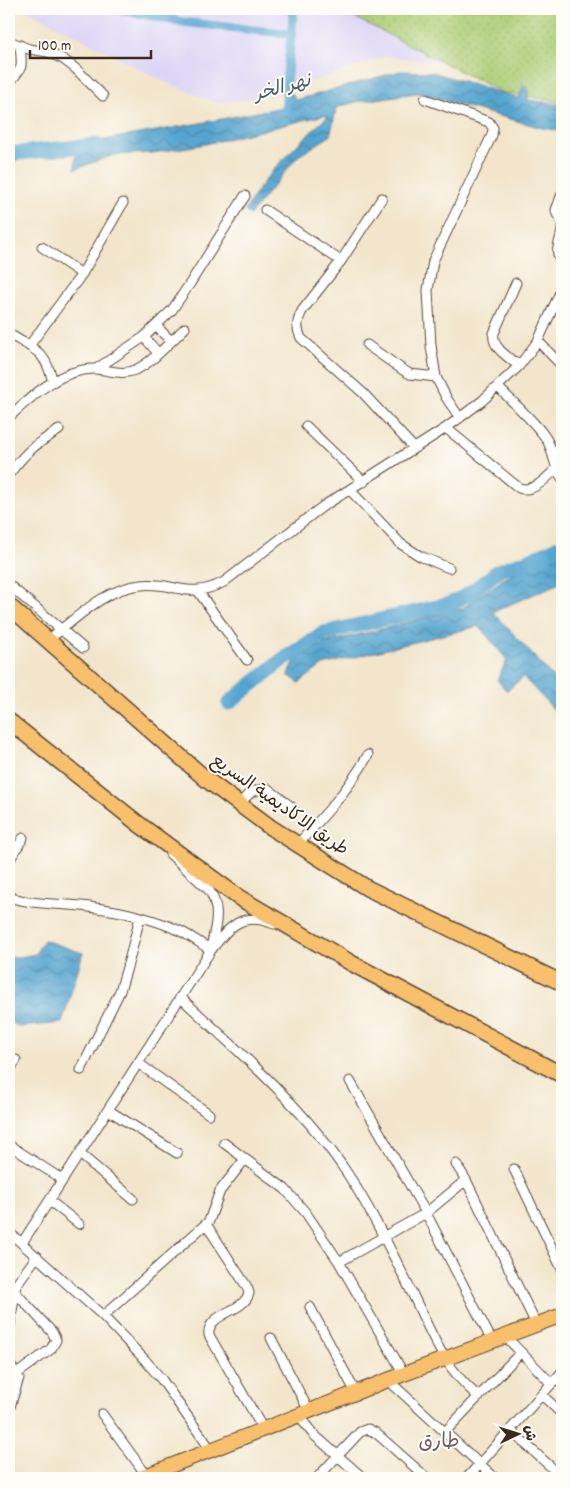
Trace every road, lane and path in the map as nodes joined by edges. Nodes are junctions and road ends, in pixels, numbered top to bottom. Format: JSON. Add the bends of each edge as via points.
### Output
{"nodes":[{"id":1,"x":9,"y":41,"type":"edge"},
{"id":2,"x":20,"y":45,"type":"junction"},
{"id":3,"x":9,"y":83,"type":"edge"},
{"id":4,"x":103,"y":96,"type":"dead end"},
{"id":5,"x":425,"y":99,"type":"dead end"},
{"id":6,"x":562,"y":194,"type":"edge"},
{"id":7,"x":245,"y":196,"type":"dead end"},
{"id":8,"x":382,"y":198,"type":"dead end"},
{"id":9,"x":123,"y":203,"type":"dead end"},
{"id":10,"x":265,"y":210,"type":"dead end"},
{"id":11,"x":42,"y":247,"type":"dead end"},
{"id":12,"x":342,"y":261,"type":"junction"},
{"id":13,"x":562,"y":263,"type":"edge"},
{"id":14,"x":82,"y":274,"type":"junction"},
{"id":15,"x":516,"y":283,"type":"dead end"},
{"id":16,"x":562,"y":288,"type":"edge"},
{"id":17,"x":156,"y":326,"type":"junction"},
{"id":18,"x":185,"y":328,"type":"dead end"},
{"id":19,"x":9,"y":334,"type":"edge"},
{"id":20,"x":144,"y":337,"type":"junction"},
{"id":21,"x":171,"y":341,"type":"junction"},
{"id":22,"x":538,"y":341,"type":"junction"},
{"id":23,"x":367,"y":345,"type":"dead end"},
{"id":24,"x":29,"y":346,"type":"junction"},
{"id":25,"x":158,"y":353,"type":"junction"},
{"id":26,"x":519,"y":366,"type":"junction"},
{"id":27,"x":562,"y":366,"type":"edge"},
{"id":28,"x":96,"y":369,"type":"junction"},
{"id":29,"x":436,"y":377,"type":"junction"},
{"id":30,"x":53,"y":382,"type":"junction"},
{"id":31,"x":498,"y":387,"type":"junction"},
{"id":32,"x":9,"y":417,"type":"edge"},
{"id":33,"x":460,"y":418,"type":"junction"},
{"id":34,"x":306,"y":426,"type":"dead end"},
{"id":35,"x":446,"y":428,"type":"junction"},
{"id":36,"x":59,"y":430,"type":"dead end"},
{"id":37,"x":414,"y":448,"type":"junction"},
{"id":38,"x":556,"y":469,"type":"junction"},
{"id":39,"x":9,"y":474,"type":"edge"},
{"id":40,"x":562,"y":478,"type":"edge"},
{"id":41,"x":364,"y":482,"type":"junction"},
{"id":42,"x":350,"y":490,"type":"junction"},
{"id":43,"x":449,"y":568,"type":"dead end"},
{"id":44,"x":9,"y":585,"type":"edge"},
{"id":45,"x":198,"y":591,"type":"junction"},
{"id":46,"x":9,"y":606,"type":"edge"},
{"id":47,"x":62,"y":630,"type":"junction"},
{"id":48,"x":48,"y":640,"type":"junction"},
{"id":49,"x":83,"y":648,"type":"dead end"},
{"id":50,"x":247,"y":660,"type":"dead end"},
{"id":51,"x":9,"y":721,"type":"edge"},
{"id":52,"x":368,"y":755,"type":"dead end"},
{"id":53,"x":239,"y":804,"type":"junction"},
{"id":54,"x":292,"y":808,"type":"dead end"},
{"id":55,"x":140,"y":825,"type":"junction"},
{"id":56,"x":23,"y":838,"type":"dead end"},
{"id":57,"x":297,"y":845,"type":"junction"},
{"id":58,"x":9,"y":861,"type":"edge"},
{"id":59,"x":9,"y":897,"type":"edge"},
{"id":60,"x":140,"y":917,"type":"junction"},
{"id":61,"x":309,"y":939,"type":"junction"},
{"id":62,"x":210,"y":950,"type":"junction"},
{"id":63,"x":562,"y":983,"type":"edge"},
{"id":64,"x":180,"y":997,"type":"junction"},
{"id":65,"x":16,"y":1060,"type":"dead end"},
{"id":66,"x":138,"y":1063,"type":"junction"},
{"id":67,"x":81,"y":1070,"type":"dead end"},
{"id":68,"x":9,"y":1071,"type":"edge"},
{"id":69,"x":562,"y":1075,"type":"edge"},
{"id":70,"x":350,"y":1081,"type":"dead end"},
{"id":71,"x":108,"y":1110,"type":"junction"},
{"id":72,"x":209,"y":1114,"type":"dead end"},
{"id":73,"x":224,"y":1143,"type":"dead end"},
{"id":74,"x":9,"y":1145,"type":"edge"},
{"id":75,"x":177,"y":1153,"type":"dead end"},
{"id":76,"x":80,"y":1154,"type":"junction"},
{"id":77,"x":245,"y":1159,"type":"junction"},
{"id":78,"x":456,"y":1164,"type":"dead end"},
{"id":79,"x":514,"y":1169,"type":"dead end"},
{"id":80,"x":63,"y":1180,"type":"junction"},
{"id":81,"x":466,"y":1180,"type":"junction"},
{"id":82,"x":50,"y":1200,"type":"junction"},
{"id":83,"x":133,"y":1200,"type":"dead end"},
{"id":84,"x":426,"y":1213,"type":"junction"},
{"id":85,"x":79,"y":1224,"type":"dead end"},
{"id":86,"x":206,"y":1224,"type":"junction"},
{"id":87,"x":9,"y":1232,"type":"edge"},
{"id":88,"x":384,"y":1238,"type":"junction"},
{"id":89,"x":22,"y":1243,"type":"junction"},
{"id":90,"x":37,"y":1256,"type":"junction"},
{"id":91,"x":340,"y":1262,"type":"junction"},
{"id":92,"x":562,"y":1269,"type":"edge"},
{"id":93,"x":15,"y":1292,"type":"junction"},
{"id":94,"x":310,"y":1307,"type":"dead end"},
{"id":95,"x":562,"y":1315,"type":"edge"},
{"id":96,"x":103,"y":1316,"type":"junction"},
{"id":97,"x":536,"y":1324,"type":"junction"},
{"id":98,"x":9,"y":1331,"type":"edge"},
{"id":99,"x":271,"y":1338,"type":"dead end"},
{"id":100,"x":499,"y":1338,"type":"junction"},
{"id":101,"x":521,"y":1352,"type":"junction"},
{"id":102,"x":444,"y":1359,"type":"junction"},
{"id":103,"x":9,"y":1363,"type":"edge"},
{"id":104,"x":562,"y":1372,"type":"edge"},
{"id":105,"x":18,"y":1374,"type":"junction"},
{"id":106,"x":404,"y":1374,"type":"junction"},
{"id":107,"x":388,"y":1380,"type":"junction"},
{"id":108,"x":552,"y":1383,"type":"junction"},
{"id":109,"x":356,"y":1393,"type":"junction"},
{"id":110,"x":542,"y":1395,"type":"junction"},
{"id":111,"x":479,"y":1397,"type":"junction"},
{"id":112,"x":9,"y":1410,"type":"edge"},
{"id":113,"x":303,"y":1413,"type":"junction"},
{"id":114,"x":102,"y":1414,"type":"dead end"},
{"id":115,"x":562,"y":1414,"type":"edge"},
{"id":116,"x":263,"y":1429,"type":"junction"},
{"id":117,"x":510,"y":1430,"type":"junction"},
{"id":118,"x":445,"y":1432,"type":"junction"},
{"id":119,"x":211,"y":1450,"type":"junction"},
{"id":120,"x":338,"y":1456,"type":"junction"},
{"id":121,"x":480,"y":1464,"type":"junction"},
{"id":122,"x":144,"y":1477,"type":"edge"},
{"id":123,"x":562,"y":1477,"type":"edge"},
{"id":124,"x":318,"y":1478,"type":"edge"},
{"id":125,"x":363,"y":1478,"type":"edge"},
{"id":126,"x":427,"y":1478,"type":"edge"},
{"id":127,"x":467,"y":1478,"type":"edge"},
{"id":128,"x":495,"y":1478,"type":"edge"}],
"edges":[{"from":1,"to":2,"type":"street"},
{"from":2,"to":3,"type":"street","via":[[22,65]]},
{"from":2,"to":4,"type":"street","via":[[63,59]]},
{"from":5,"to":29,"type":"street","via":[[489,122],[493,128],[431,270],[428,290]]},
{"from":6,"to":13,"type":"street","via":[[556,210],[562,224],[557,250]]},
{"from":7,"to":17,"type":"street","via":[[181,298]]},
{"from":8,"to":12,"type":"street"},
{"from":9,"to":14,"type":"street"},
{"from":10,"to":12,"type":"street"},
{"from":11,"to":14,"type":"street"},
{"from":12,"to":37,"type":"street","via":[[302,311],[297,319],[297,329],[301,338],[363,393]]},
{"from":14,"to":24,"type":"street"},
{"from":15,"to":26,"type":"street","via":[[493,339],[497,347]]},
{"from":16,"to":22,"type":"street"},
{"from":17,"to":20,"type":"street"},
{"from":17,"to":21,"type":"street"},
{"from":18,"to":21,"type":"street"},
{"from":19,"to":24,"type":"street"},
{"from":20,"to":25,"type":"street"},
{"from":20,"to":28,"type":"street"},
{"from":21,"to":25,"type":"street"},
{"from":22,"to":26,"type":"street"},
{"from":22,"to":27,"type":"street"},
{"from":23,"to":29,"type":"street","via":[[410,374]]},
{"from":24,"to":30,"type":"street","via":[[45,358]]},
{"from":25,"to":28,"type":"street","via":[[132,372]]},
{"from":26,"to":31,"type":"street"},
{"from":28,"to":30,"type":"street","via":[[77,372]]},
{"from":29,"to":33,"type":"street"},
{"from":30,"to":32,"type":"street"},
{"from":31,"to":33,"type":"street"},
{"from":31,"to":38,"type":"street","via":[[545,436]]},
{"from":33,"to":35,"type":"street"},
{"from":34,"to":41,"type":"street"},
{"from":35,"to":37,"type":"street"},
{"from":35,"to":38,"type":"street","via":[[519,488],[536,486]]},
{"from":36,"to":39,"type":"street","via":[[25,453]]},
{"from":37,"to":41,"type":"street"},
{"from":38,"to":40,"type":"street"},
{"from":41,"to":42,"type":"street"},
{"from":42,"to":43,"type":"street","via":[[401,544]]},
{"from":42,"to":45,"type":"street","via":[[294,527],[224,582],[212,589]]},
{"from":44,"to":47,"type":"street"},
{"from":45,"to":47,"type":"street","via":[[141,584],[124,588],[108,595]]},
{"from":45,"to":50,"type":"street"},
{"from":46,"to":48,"type":"highway","name":"طريق الاكاديمية السريع"},
{"from":47,"to":48,"type":"street"},
{"from":47,"to":49,"type":"street"},
{"from":48,"to":53,"type":"highway","name":"طريق الاكاديمية السريع"},
{"from":51,"to":55,"type":"highway"},
{"from":52,"to":57,"type":"street","via":[[338,800]]},
{"from":53,"to":54,"type":"street","via":[[251,792],[267,788]]},
{"from":53,"to":57,"type":"highway","name":"طريق الاكاديمية السريع"},
{"from":55,"to":61,"type":"highway","via":[[238,897]]},
{"from":55,"to":62,"type":"street","via":[[213,897],[217,912]]},
{"from":56,"to":58,"type":"street"},
{"from":57,"to":63,"type":"highway","name":"طريق الاكاديمية السريع","via":[[393,901]]},
{"from":59,"to":60,"type":"street"},
{"from":60,"to":62,"type":"street","via":[[178,930]]},
{"from":60,"to":67,"type":"street","via":[[120,991]]},
{"from":61,"to":62,"type":"street","via":[[266,921],[245,920],[231,927]]},
{"from":61,"to":69,"type":"highway"},
{"from":62,"to":64,"type":"street"},
{"from":64,"to":66,"type":"street"},
{"from":64,"to":88,"type":"street","via":[[271,1081],[327,1145],[348,1174]]},
{"from":65,"to":68,"type":"street"},
{"from":66,"to":71,"type":"street"},
{"from":66,"to":72,"type":"street"},
{"from":70,"to":84,"type":"street"},
{"from":71,"to":75,"type":"street"},
{"from":71,"to":76,"type":"street"},
{"from":73,"to":77,"type":"street"},
{"from":74,"to":80,"type":"street"},
{"from":76,"to":80,"type":"street"},
{"from":76,"to":83,"type":"street"},
{"from":77,"to":86,"type":"street","via":[[220,1191]]},
{"from":77,"to":91,"type":"street","via":[[299,1204]]},
{"from":78,"to":81,"type":"street"},
{"from":79,"to":92,"type":"street"},
{"from":80,"to":82,"type":"street"},
{"from":81,"to":84,"type":"street"},
{"from":81,"to":97,"type":"street"},
{"from":82,"to":85,"type":"street"},
{"from":82,"to":89,"type":"street"},
{"from":84,"to":88,"type":"street"},
{"from":84,"to":100,"type":"street"},
{"from":86,"to":96,"type":"street"},
{"from":86,"to":116,"type":"street","via":[[249,1293],[244,1301],[211,1324],[209,1335]]},
{"from":87,"to":89,"type":"street"},
{"from":88,"to":91,"type":"street"},
{"from":88,"to":102,"type":"street"},
{"from":89,"to":90,"type":"street"},
{"from":90,"to":93,"type":"street","via":[[18,1280]]},
{"from":90,"to":96,"type":"street"},
{"from":91,"to":106,"type":"street"},
{"from":93,"to":98,"type":"street"},
{"from":93,"to":105,"type":"street","via":[[56,1340],[52,1348]]},
{"from":94,"to":109,"type":"street"},
{"from":95,"to":97,"type":"main road"},
{"from":96,"to":119,"type":"street","via":[[162,1380]]},
{"from":97,"to":100,"type":"main road"},
{"from":99,"to":113,"type":"street"},
{"from":100,"to":101,"type":"street"},
{"from":100,"to":102,"type":"main road"},
{"from":101,"to":108,"type":"street"},
{"from":101,"to":111,"type":"street"},
{"from":102,"to":106,"type":"main road"},
{"from":102,"to":111,"type":"street"},
{"from":103,"to":105,"type":"street"},
{"from":104,"to":108,"type":"street"},
{"from":105,"to":112,"type":"street","via":[[19,1382]]},
{"from":106,"to":107,"type":"main road"},
{"from":107,"to":109,"type":"main road"},
{"from":107,"to":118,"type":"street"},
{"from":108,"to":110,"type":"street"},
{"from":109,"to":113,"type":"main road"},
{"from":110,"to":115,"type":"street"},
{"from":110,"to":117,"type":"street"},
{"from":111,"to":118,"type":"street"},
{"from":113,"to":116,"type":"main road"},
{"from":113,"to":120,"type":"street","via":[[313,1434]]},
{"from":114,"to":122,"type":"street"},
{"from":116,"to":119,"type":"main road"},
{"from":117,"to":121,"type":"street"},
{"from":117,"to":123,"type":"street"},
{"from":118,"to":121,"type":"street"},
{"from":119,"to":122,"type":"main road"},
{"from":120,"to":124,"type":"street"},
{"from":120,"to":125,"type":"street"},
{"from":120,"to":126,"type":"street","via":[[360,1432],[372,1430]]},
{"from":121,"to":127,"type":"street"},
{"from":121,"to":128,"type":"street"}]}
